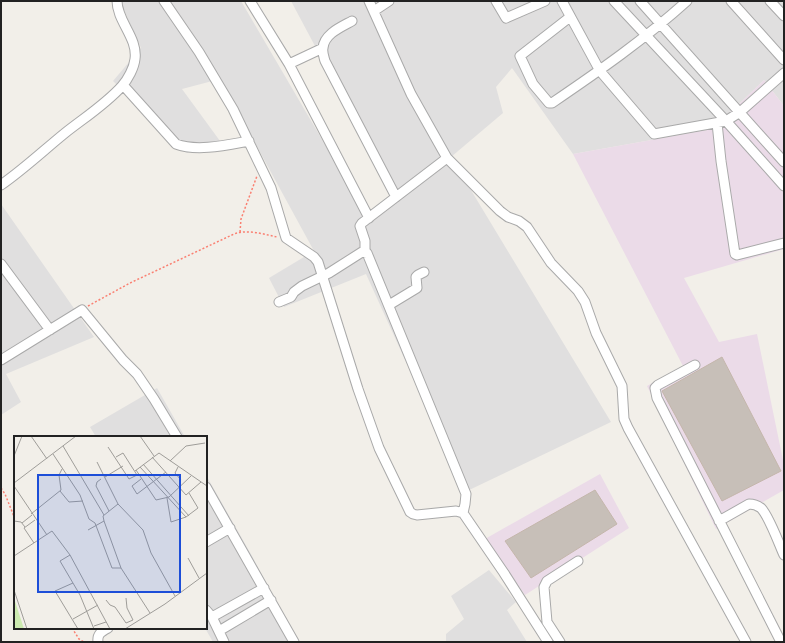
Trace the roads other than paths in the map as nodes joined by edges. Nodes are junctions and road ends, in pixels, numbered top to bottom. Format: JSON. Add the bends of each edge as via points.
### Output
{"nodes":[{"id":1,"x":117,"y":1,"type":"edge"},
{"id":2,"x":164,"y":1,"type":"edge"},
{"id":3,"x":250,"y":1,"type":"edge"},
{"id":4,"x":369,"y":1,"type":"edge"},
{"id":5,"x":390,"y":1,"type":"edge"},
{"id":6,"x":496,"y":1,"type":"edge"},
{"id":7,"x":545,"y":1,"type":"edge"},
{"id":8,"x":562,"y":1,"type":"edge"},
{"id":9,"x":614,"y":1,"type":"edge"},
{"id":10,"x":640,"y":1,"type":"edge"},
{"id":11,"x":687,"y":1,"type":"edge"},
{"id":12,"x":731,"y":1,"type":"edge"},
{"id":13,"x":770,"y":1,"type":"edge"},
{"id":14,"x":374,"y":11,"type":"junction"},
{"id":15,"x":784,"y":16,"type":"edge"},
{"id":16,"x":570,"y":17,"type":"junction"},
{"id":17,"x":352,"y":21,"type":"dead end"},
{"id":18,"x":661,"y":24,"type":"junction"},
{"id":19,"x":646,"y":35,"type":"junction"},
{"id":20,"x":323,"y":48,"type":"junction"},
{"id":21,"x":784,"y":60,"type":"edge"},
{"id":22,"x":289,"y":64,"type":"junction"},
{"id":23,"x":600,"y":71,"type":"junction"},
{"id":24,"x":784,"y":73,"type":"edge"},
{"id":25,"x":123,"y":85,"type":"junction"},
{"id":26,"x":740,"y":112,"type":"junction"},
{"id":27,"x":722,"y":122,"type":"junction"},
{"id":28,"x":249,"y":141,"type":"junction"},
{"id":29,"x":447,"y":158,"type":"junction"},
{"id":30,"x":784,"y":162,"type":"edge"},
{"id":31,"x":1,"y":185,"type":"edge"},
{"id":32,"x":784,"y":186,"type":"edge"},
{"id":33,"x":396,"y":196,"type":"junction"},
{"id":34,"x":369,"y":218,"type":"junction"},
{"id":35,"x":784,"y":243,"type":"edge"},
{"id":36,"x":365,"y":252,"type":"junction"},
{"id":37,"x":1,"y":264,"type":"edge"},
{"id":38,"x":424,"y":272,"type":"dead end"},
{"id":39,"x":322,"y":275,"type":"junction"},
{"id":40,"x":279,"y":302,"type":"dead end"},
{"id":41,"x":389,"y":306,"type":"junction"},
{"id":42,"x":50,"y":330,"type":"junction"},
{"id":43,"x":1,"y":360,"type":"edge"},
{"id":44,"x":695,"y":365,"type":"dead end"},
{"id":45,"x":176,"y":436,"type":"edge"},
{"id":46,"x":207,"y":489,"type":"edge"},
{"id":47,"x":463,"y":513,"type":"junction"},
{"id":48,"x":719,"y":521,"type":"junction"},
{"id":49,"x":230,"y":528,"type":"junction"},
{"id":50,"x":207,"y":541,"type":"edge"},
{"id":51,"x":784,"y":555,"type":"edge"},
{"id":52,"x":578,"y":561,"type":"dead end"},
{"id":53,"x":264,"y":588,"type":"junction"},
{"id":54,"x":271,"y":600,"type":"junction"},
{"id":55,"x":207,"y":611,"type":"edge"},
{"id":56,"x":212,"y":617,"type":"junction"},
{"id":57,"x":106,"y":629,"type":"edge"},
{"id":58,"x":218,"y":632,"type":"junction"},
{"id":59,"x":98,"y":642,"type":"edge"},
{"id":60,"x":224,"y":642,"type":"edge"},
{"id":61,"x":294,"y":642,"type":"edge"},
{"id":62,"x":548,"y":642,"type":"edge"},
{"id":63,"x":560,"y":642,"type":"edge"},
{"id":64,"x":746,"y":642,"type":"edge"},
{"id":65,"x":781,"y":642,"type":"edge"}],
"edges":[{"from":1,"to":25,"type":"street","via":[[136,54]]},
{"from":2,"to":28,"type":"street","via":[[199,52]]},
{"from":3,"to":22,"type":"street"},
{"from":4,"to":14,"type":"street"},
{"from":5,"to":14,"type":"street"},
{"from":6,"to":7,"type":"street","via":[[506,18]]},
{"from":8,"to":16,"type":"street"},
{"from":9,"to":19,"type":"street"},
{"from":10,"to":18,"type":"street"},
{"from":11,"to":18,"type":"street"},
{"from":12,"to":21,"type":"street"},
{"from":13,"to":15,"type":"street"},
{"from":14,"to":29,"type":"street","via":[[412,94]]},
{"from":16,"to":23,"type":"street"},
{"from":16,"to":23,"type":"street","via":[[521,54],[520,58],[532,84],[546,102],[552,103]]},
{"from":17,"to":20,"type":"street","via":[[336,29],[327,38]]},
{"from":18,"to":19,"type":"street"},
{"from":18,"to":26,"type":"street"},
{"from":19,"to":23,"type":"street"},
{"from":19,"to":27,"type":"street"},
{"from":20,"to":22,"type":"street"},
{"from":20,"to":33,"type":"street","via":[[325,61]]},
{"from":22,"to":34,"type":"street"},
{"from":23,"to":27,"type":"street","via":[[653,134]]},
{"from":24,"to":26,"type":"street"},
{"from":25,"to":28,"type":"street","via":[[176,144],[184,147],[205,147]]},
{"from":25,"to":31,"type":"street"},
{"from":26,"to":27,"type":"street"},
{"from":26,"to":30,"type":"street"},
{"from":27,"to":32,"type":"street"},
{"from":27,"to":35,"type":"street","via":[[721,161],[736,254]]},
{"from":28,"to":39,"type":"street","via":[[271,188],[286,238],[314,257]]},
{"from":29,"to":33,"type":"street"},
{"from":29,"to":64,"type":"street","via":[[500,211],[527,227],[551,263],[585,302],[596,333],[622,386],[624,419],[628,428]]},
{"from":33,"to":34,"type":"street"},
{"from":34,"to":36,"type":"street","via":[[360,226],[365,241]]},
{"from":36,"to":39,"type":"street"},
{"from":36,"to":41,"type":"street"},
{"from":37,"to":42,"type":"street"},
{"from":38,"to":41,"type":"street","via":[[416,277],[417,288]]},
{"from":39,"to":40,"type":"street","via":[[294,292],[292,297]]},
{"from":39,"to":47,"type":"street","via":[[379,448],[410,512],[417,515],[456,511]]},
{"from":41,"to":47,"type":"street","via":[[466,494]]},
{"from":42,"to":43,"type":"street"},
{"from":42,"to":45,"type":"street","via":[[82,310],[137,374]]},
{"from":44,"to":48,"type":"street","via":[[655,388]]},
{"from":46,"to":49,"type":"street"},
{"from":47,"to":62,"type":"street"},
{"from":48,"to":51,"type":"street","via":[[749,504],[754,504],[766,515]]},
{"from":48,"to":65,"type":"street"},
{"from":49,"to":50,"type":"street"},
{"from":49,"to":53,"type":"street"},
{"from":52,"to":63,"type":"street","via":[[547,581],[544,586],[547,622]]},
{"from":53,"to":54,"type":"street"},
{"from":53,"to":56,"type":"street"},
{"from":54,"to":58,"type":"street"},
{"from":54,"to":61,"type":"street"},
{"from":55,"to":56,"type":"street"},
{"from":56,"to":58,"type":"street"},
{"from":57,"to":59,"type":"street","via":[[97,637]]},
{"from":58,"to":60,"type":"street"}]}
